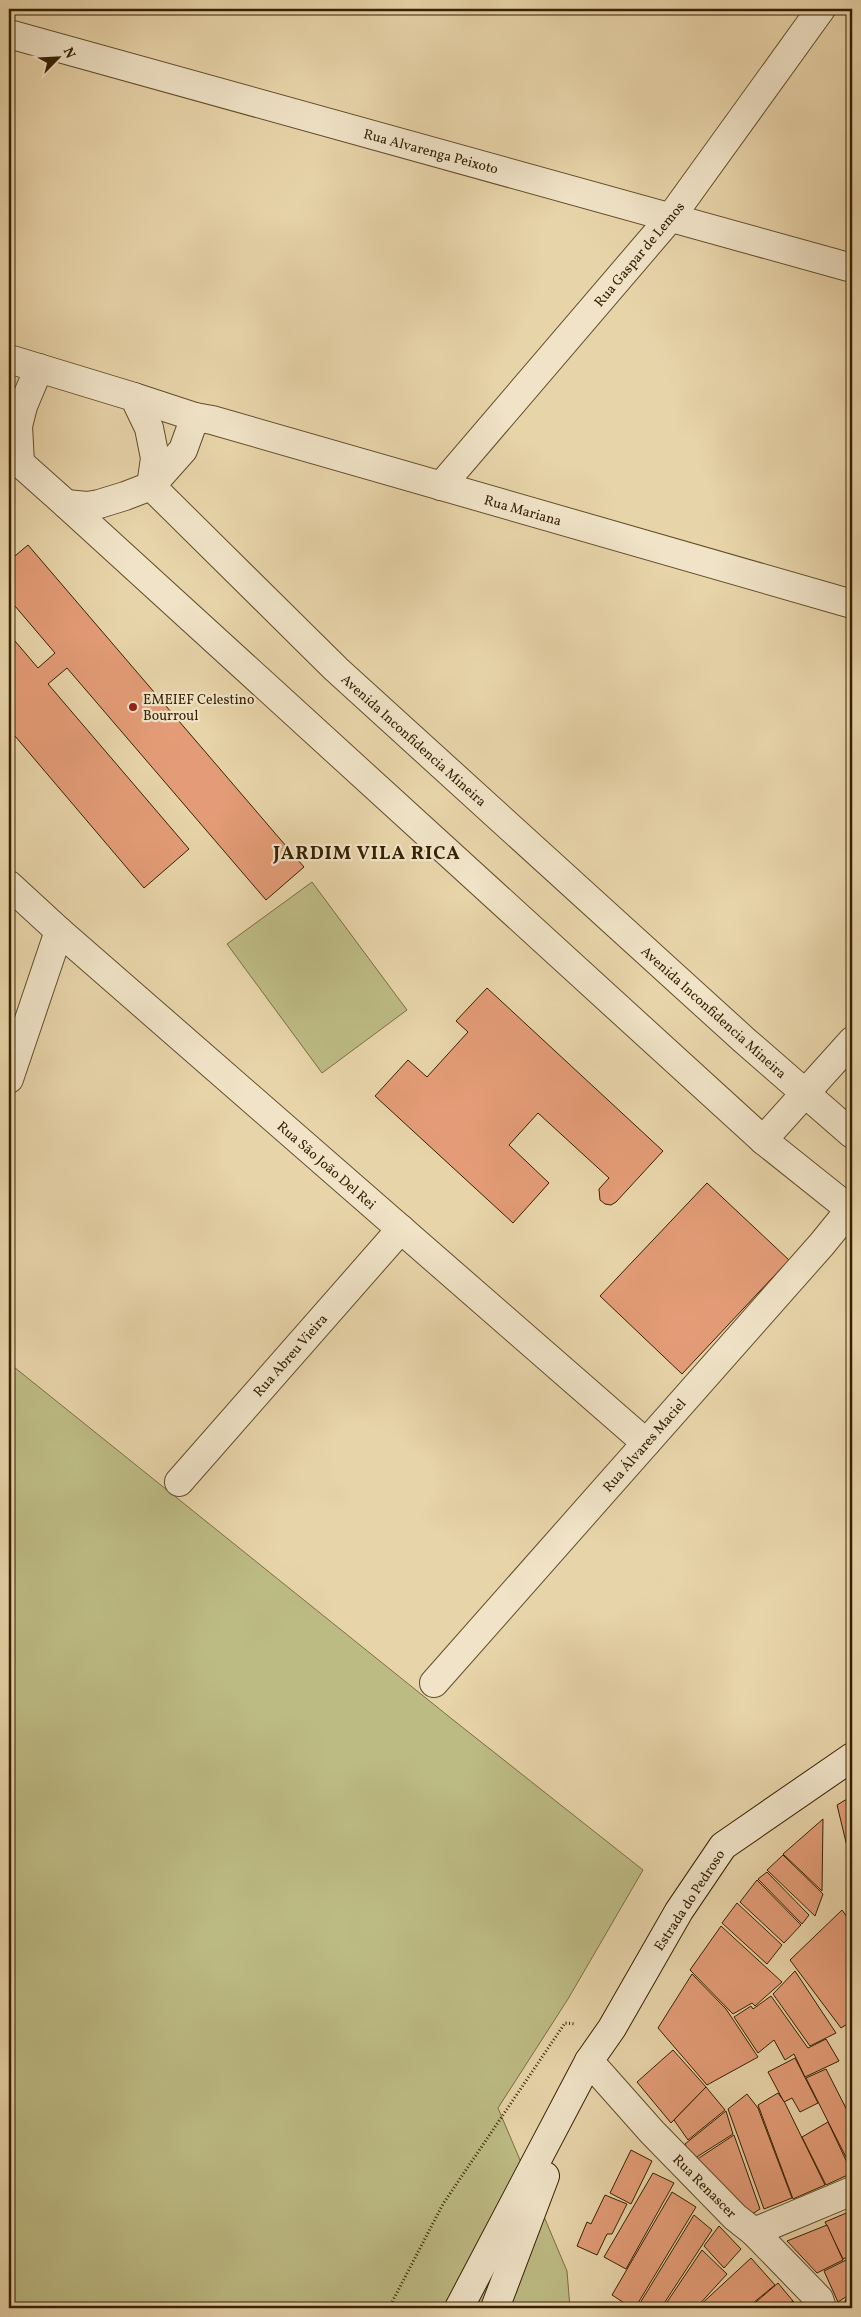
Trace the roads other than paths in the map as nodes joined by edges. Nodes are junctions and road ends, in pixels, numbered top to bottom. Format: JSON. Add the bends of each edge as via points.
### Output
{"nodes":[{"id":1,"x":821,"y":9,"type":"edge"},
{"id":2,"x":9,"y":34,"type":"edge"},
{"id":3,"x":672,"y":217,"type":"junction"},
{"id":4,"x":852,"y":268,"type":"edge"},
{"id":5,"x":9,"y":359,"type":"edge"},
{"id":6,"x":39,"y":368,"type":"junction"},
{"id":7,"x":134,"y":397,"type":"junction"},
{"id":8,"x":195,"y":417,"type":"junction"},
{"id":9,"x":14,"y":460,"type":"edge"},
{"id":10,"x":151,"y":486,"type":"junction"},
{"id":11,"x":441,"y":486,"type":"junction"},
{"id":12,"x":66,"y":504,"type":"junction"},
{"id":13,"x":852,"y":604,"type":"edge"},
{"id":14,"x":9,"y":885,"type":"edge"},
{"id":15,"x":58,"y":931,"type":"junction"},
{"id":16,"x":852,"y":1041,"type":"edge"},
{"id":17,"x":9,"y":1079,"type":"edge"},
{"id":18,"x":806,"y":1093,"type":"junction"},
{"id":19,"x":852,"y":1134,"type":"edge"},
{"id":20,"x":763,"y":1140,"type":"junction"},
{"id":21,"x":851,"y":1209,"type":"edge"},
{"id":22,"x":401,"y":1229,"type":"junction"},
{"id":23,"x":646,"y":1443,"type":"junction"},
{"id":24,"x":179,"y":1482,"type":"dead end"},
{"id":25,"x":434,"y":1683,"type":"dead end"},
{"id":26,"x":852,"y":1757,"type":"edge"},
{"id":27,"x":588,"y":2061,"type":"junction"},
{"id":28,"x":852,"y":2191,"type":"edge"},
{"id":29,"x":754,"y":2232,"type":"junction"},
{"id":30,"x":459,"y":2308,"type":"edge"},
{"id":31,"x":495,"y":2308,"type":"edge"},
{"id":32,"x":822,"y":2308,"type":"edge"}],
"edges":[{"from":1,"to":3,"type":"street","name":"Rua Gaspar de Lemos"},
{"from":2,"to":3,"type":"street","name":"Rua Alvarenga Peixoto"},
{"from":3,"to":4,"type":"street","name":"Rua Alvarenga Peixoto"},
{"from":3,"to":11,"type":"street","name":"Rua Gaspar de Lemos"},
{"from":5,"to":6,"type":"street"},
{"from":6,"to":7,"type":"street"},
{"from":6,"to":9,"type":"street","via":[[23,406]]},
{"from":7,"to":8,"type":"street","name":"Rua Mariana"},
{"from":7,"to":10,"type":"street","via":[[149,428],[155,458]]},
{"from":8,"to":10,"type":"street","via":[[183,450]]},
{"from":8,"to":11,"type":"street","name":"Rua Mariana"},
{"from":9,"to":12,"type":"street"},
{"from":10,"to":12,"type":"street","via":[[99,504]]},
{"from":10,"to":18,"type":"street","name":"Avenida Inconfidencia Mineira","via":[[336,668]]},
{"from":11,"to":13,"type":"street","name":"Rua Mariana"},
{"from":12,"to":20,"type":"street"},
{"from":14,"to":15,"type":"street","name":"Rua São João Del Rei"},
{"from":15,"to":17,"type":"street"},
{"from":15,"to":22,"type":"street","name":"Rua São João Del Rei"},
{"from":16,"to":18,"type":"street"},
{"from":18,"to":19,"type":"street","name":"Avenida Inconfidencia Mineira"},
{"from":18,"to":20,"type":"street"},
{"from":20,"to":21,"type":"street"},
{"from":21,"to":23,"type":"street","name":"Rua Álvares Maciel"},
{"from":22,"to":23,"type":"street","name":"Rua São João Del Rei"},
{"from":22,"to":24,"type":"street","name":"Rua Abreu Vieira"},
{"from":23,"to":25,"type":"street","name":"Rua Álvares Maciel"},
{"from":26,"to":27,"type":"street","name":"Estrada do Pedroso","via":[[723,1846],[679,1911],[612,2028]]},
{"from":27,"to":29,"type":"street","name":"Rua Renascer","via":[[652,2132],[735,2217]]},
{"from":27,"to":30,"type":"street","name":"Estrada do Pedroso"},
{"from":27,"to":31,"type":"street","name":"Estrada do Pedroso"},
{"from":28,"to":29,"type":"street"},
{"from":29,"to":32,"type":"street","name":"Rua Renascer","via":[[819,2299]]}]}
